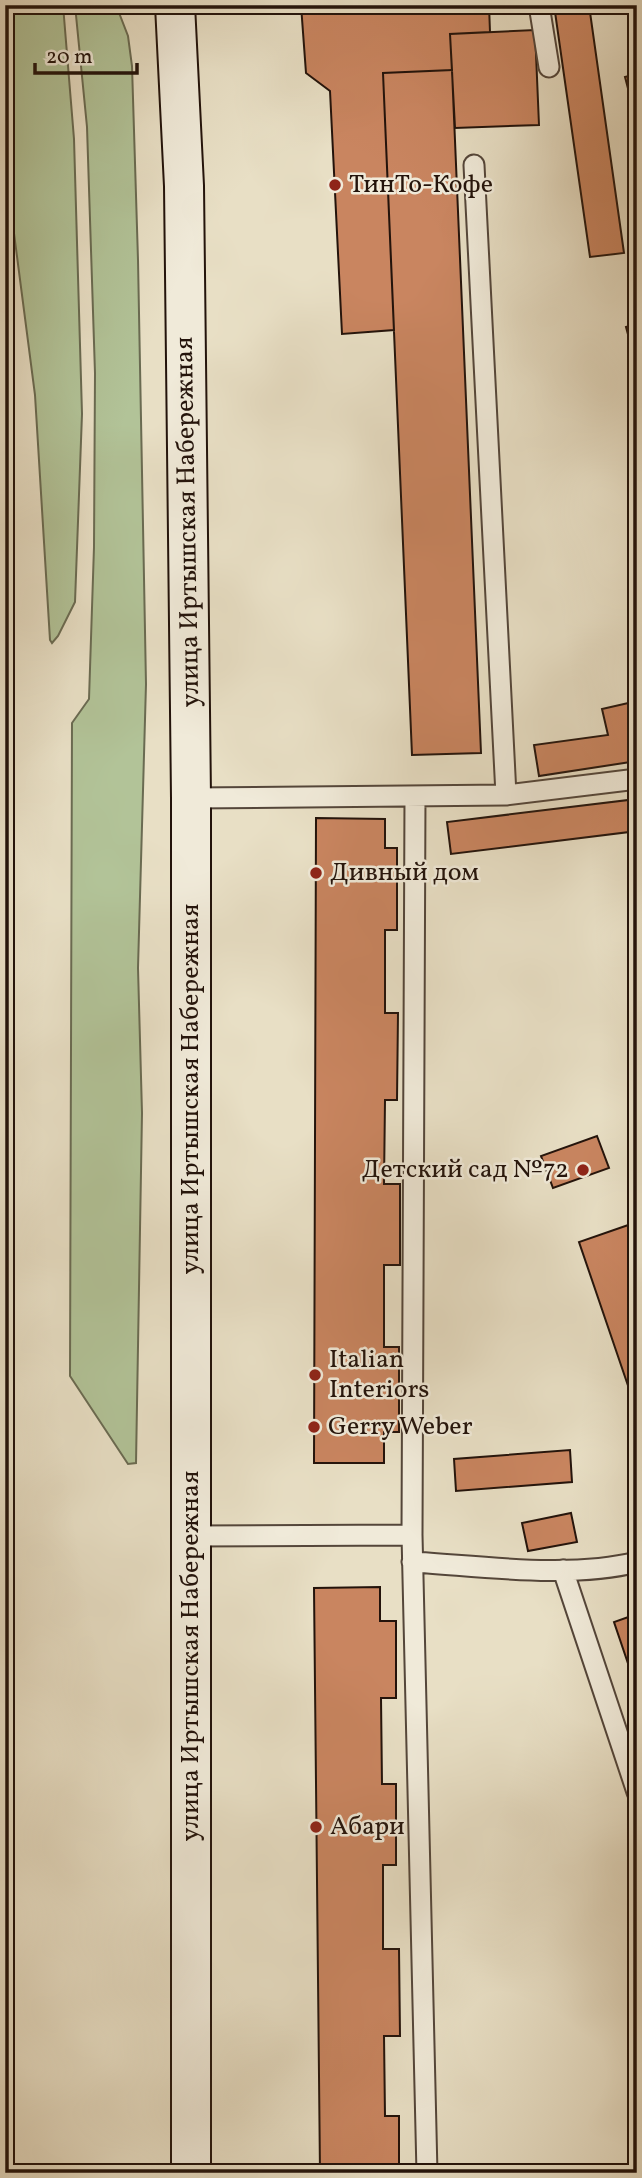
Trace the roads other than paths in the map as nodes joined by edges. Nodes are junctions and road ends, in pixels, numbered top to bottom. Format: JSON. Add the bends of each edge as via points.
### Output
{"nodes":[{"id":1,"x":175,"y":5,"type":"edge"},
{"id":2,"x":539,"y":5,"type":"edge"},
{"id":3,"x":549,"y":67,"type":"dead end"},
{"id":4,"x":474,"y":165,"type":"dead end"},
{"id":5,"x":637,"y":779,"type":"edge"},
{"id":6,"x":506,"y":795,"type":"junction"},
{"id":7,"x":415,"y":796,"type":"junction"},
{"id":8,"x":191,"y":798,"type":"junction"},
{"id":9,"x":412,"y":1535,"type":"junction"},
{"id":10,"x":191,"y":1536,"type":"junction"},
{"id":11,"x":412,"y":1562,"type":"junction"},
{"id":12,"x":637,"y":1562,"type":"edge"},
{"id":13,"x":563,"y":1570,"type":"junction"},
{"id":14,"x":637,"y":1793,"type":"edge"},
{"id":15,"x":191,"y":2173,"type":"edge"},
{"id":16,"x":427,"y":2173,"type":"edge"}],
"edges":[{"from":1,"to":8,"type":"main road","name":"улица Иртышская Набережная","via":[[184,186]]},
{"from":2,"to":3,"type":"lane"},
{"from":4,"to":6,"type":"lane"},
{"from":5,"to":6,"type":"lane"},
{"from":6,"to":7,"type":"lane"},
{"from":7,"to":8,"type":"lane"},
{"from":7,"to":9,"type":"lane"},
{"from":8,"to":10,"type":"main road","name":"улица Иртышская Набережная"},
{"from":9,"to":10,"type":"lane"},
{"from":9,"to":11,"type":"lane"},
{"from":10,"to":15,"type":"main road","name":"улица Иртышская Набережная"},
{"from":11,"to":13,"type":"lane"},
{"from":11,"to":16,"type":"lane"},
{"from":12,"to":13,"type":"lane"},
{"from":13,"to":14,"type":"lane"}]}
